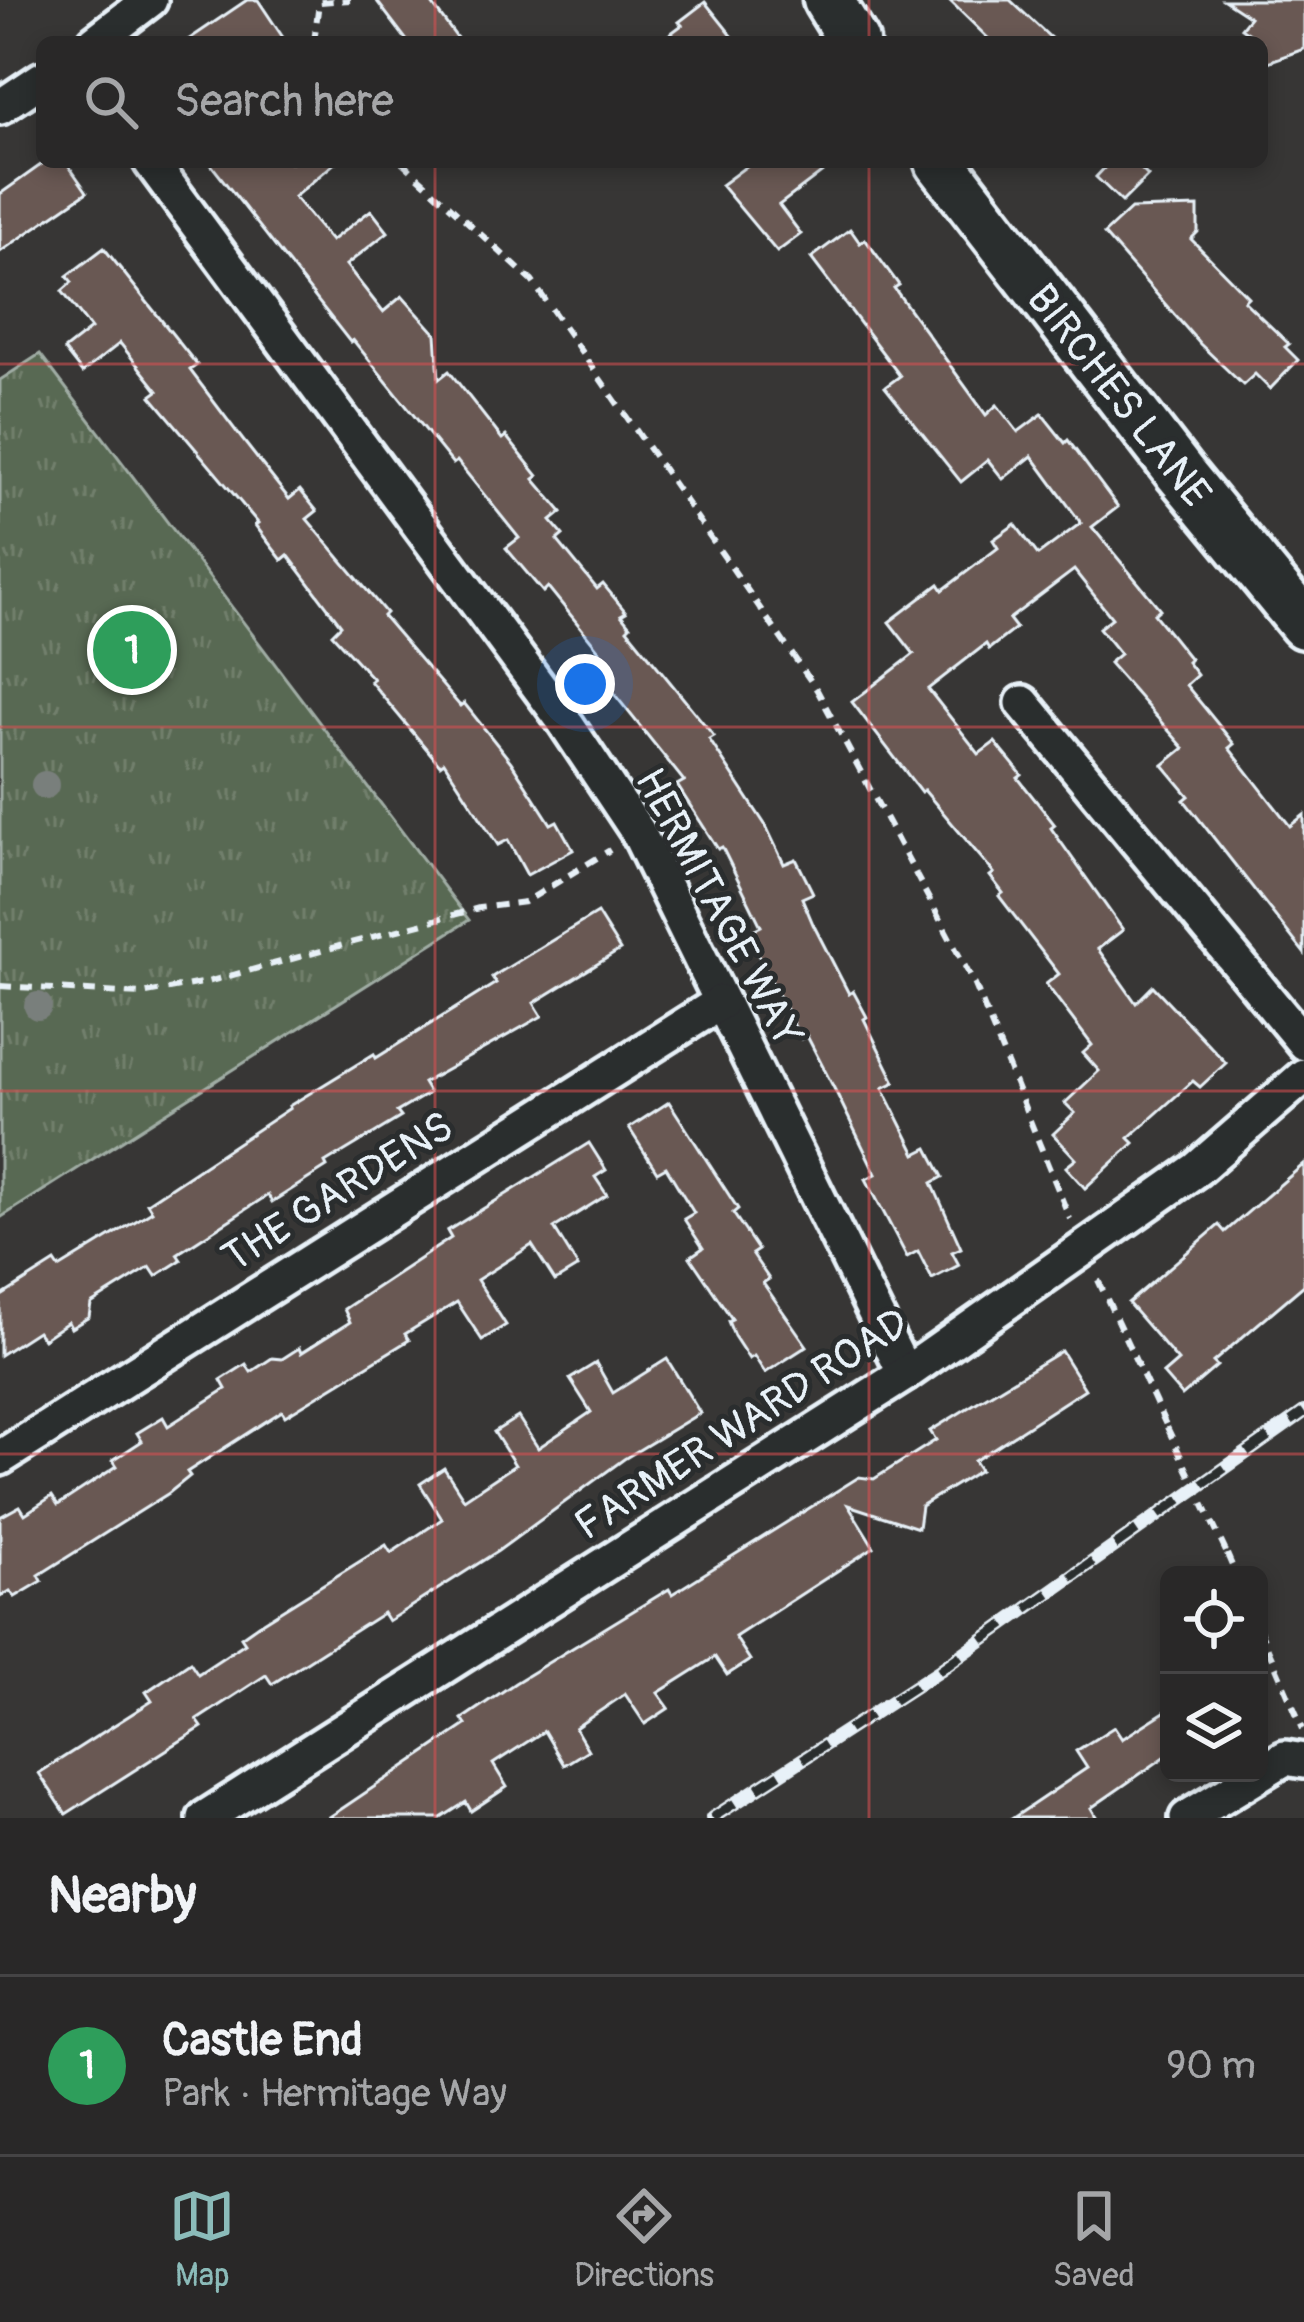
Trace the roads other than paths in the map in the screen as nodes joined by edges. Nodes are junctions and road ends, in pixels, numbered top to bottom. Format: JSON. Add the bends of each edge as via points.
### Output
{"nodes":[{"id":1,"x":150,"y":0,"type":"edge"},
{"id":2,"x":828,"y":0,"type":"edge"},
{"id":3,"x":103,"y":36,"type":"edge"},
{"id":4,"x":850,"y":36,"type":"edge"},
{"id":5,"x":36,"y":83,"type":"edge"},
{"id":6,"x":0,"y":107,"type":"edge"},
{"id":7,"x":155,"y":168,"type":"edge"},
{"id":8,"x":945,"y":168,"type":"edge"},
{"id":9,"x":1304,"y":625,"type":"edge"},
{"id":10,"x":1023,"y":703,"type":"dead end"},
{"id":11,"x":722,"y":1001,"type":"junction"},
{"id":12,"x":1304,"y":1043,"type":"edge"},
{"id":13,"x":1304,"y":1076,"type":"edge"},
{"id":14,"x":904,"y":1374,"type":"junction"},
{"id":15,"x":0,"y":1457,"type":"edge"},
{"id":16,"x":1304,"y":1761,"type":"edge"},
{"id":17,"x":205,"y":1818,"type":"edge"},
{"id":18,"x":1187,"y":1818,"type":"edge"}],
"edges":[{"from":1,"to":3,"type":"street"},
{"from":2,"to":4,"type":"street"},
{"from":5,"to":6,"type":"street"},
{"from":7,"to":11,"type":"street","name":"HERMITAGE WAY","via":[[564,721],[638,832]]},
{"from":8,"to":9,"type":"street","name":"BIRCHES LANE"},
{"from":10,"to":12,"type":"street"},
{"from":11,"to":14,"type":"street","name":"HERMITAGE WAY"},
{"from":11,"to":15,"type":"street","name":"THE GARDENS"},
{"from":13,"to":14,"type":"street","name":"FARMER WARD ROAD","via":[[1197,1169]]},
{"from":14,"to":17,"type":"street","name":"FARMER WARD ROAD"},
{"from":16,"to":18,"type":"street","via":[[1285,1758]]}]}
